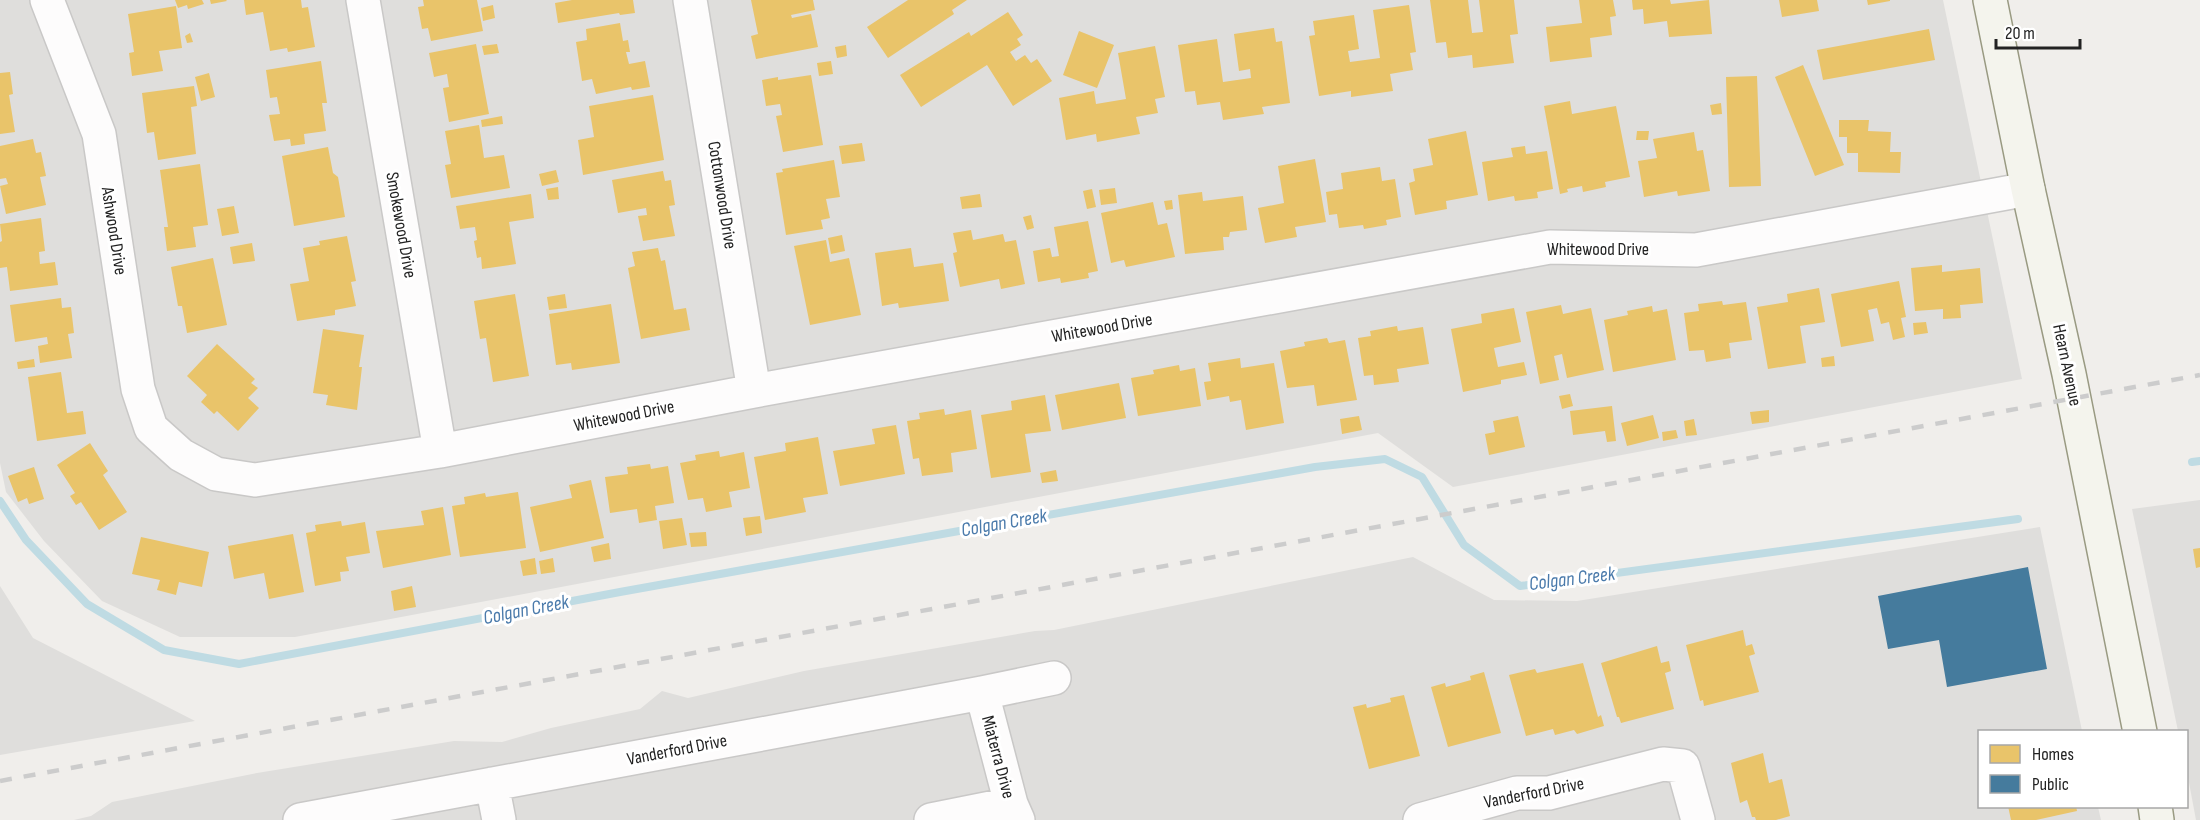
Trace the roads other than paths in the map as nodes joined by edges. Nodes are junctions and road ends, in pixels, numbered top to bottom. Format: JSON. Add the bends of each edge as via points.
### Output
{"nodes":[{"id":1,"x":47,"y":0,"type":"edge"},
{"id":2,"x":363,"y":0,"type":"edge"},
{"id":3,"x":690,"y":0,"type":"edge"},
{"id":4,"x":1990,"y":0,"type":"edge"},
{"id":5,"x":2028,"y":189,"type":"junction"},
{"id":6,"x":754,"y":391,"type":"junction"},
{"id":7,"x":440,"y":451,"type":"junction"},
{"id":8,"x":181,"y":454,"type":"joint"},
{"id":9,"x":1054,"y":678,"type":"dead end"},
{"id":10,"x":982,"y":693,"type":"junction"},
{"id":11,"x":2140,"y":730,"type":"edge"},
{"id":12,"x":492,"y":784,"type":"junction"},
{"id":13,"x":1014,"y":812,"type":"edge"},
{"id":14,"x":300,"y":820,"type":"edge"},
{"id":15,"x":499,"y":820,"type":"edge"},
{"id":16,"x":931,"y":820,"type":"edge"},
{"id":17,"x":1420,"y":820,"type":"edge"},
{"id":18,"x":1698,"y":820,"type":"edge"}],
"edges":[{"from":1,"to":8,"type":"street","name":"Ashwood Drive","via":[[99,134],[138,388],[151,428]]},
{"from":2,"to":7,"type":"street","name":"Smokewood Drive"},
{"from":3,"to":6,"type":"street","name":"Cottonwood Drive"},
{"from":4,"to":5,"type":"main road","name":"Hearn Avenue"},
{"from":5,"to":6,"type":"street","name":"Whitewood Drive","via":[[1696,250],[1550,247]]},
{"from":5,"to":11,"type":"main road","name":"Hearn Avenue","via":[[2070,374]]},
{"from":6,"to":7,"type":"street","name":"Whitewood Drive"},
{"from":7,"to":8,"type":"street","name":"Whitewood Drive","via":[[255,480],[216,474]]},
{"from":9,"to":10,"type":"street","name":"Vanderford Drive"},
{"from":10,"to":12,"type":"street","name":"Vanderford Drive"},
{"from":10,"to":13,"type":"street","name":"Miaterra Drive"},
{"from":12,"to":14,"type":"street","name":"Vanderford Drive"},
{"from":12,"to":15,"type":"street"},
{"from":13,"to":16,"type":"street"},
{"from":17,"to":18,"type":"street","name":"Vanderford Drive","via":[[1517,793],[1549,793],[1663,764],[1683,766]]}]}
